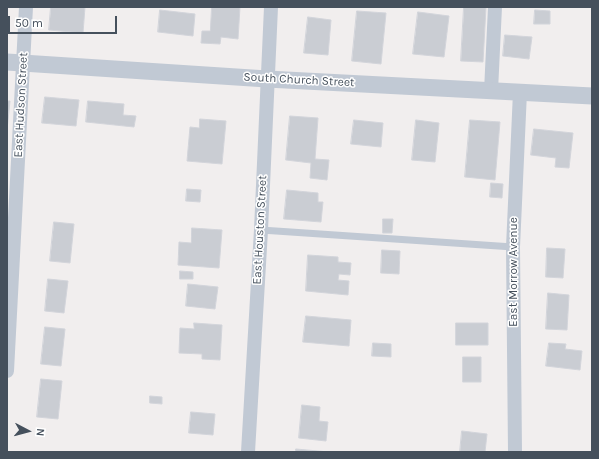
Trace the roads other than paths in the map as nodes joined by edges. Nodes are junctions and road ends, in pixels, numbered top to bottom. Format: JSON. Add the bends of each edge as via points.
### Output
{"nodes":[{"id":1,"x":26,"y":7,"type":"edge"},
{"id":2,"x":272,"y":7,"type":"edge"},
{"id":3,"x":495,"y":7,"type":"edge"},
{"id":4,"x":15,"y":63,"type":"edge"},
{"id":5,"x":267,"y":79,"type":"junction"},
{"id":6,"x":491,"y":91,"type":"junction"},
{"id":7,"x":520,"y":92,"type":"junction"},
{"id":8,"x":592,"y":96,"type":"edge"},
{"id":9,"x":261,"y":230,"type":"junction"},
{"id":10,"x":513,"y":247,"type":"junction"},
{"id":11,"x":8,"y":341,"type":"edge"},
{"id":12,"x":7,"y":371,"type":"edge"},
{"id":13,"x":248,"y":452,"type":"edge"},
{"id":14,"x":514,"y":452,"type":"edge"}],
"edges":[{"from":1,"to":4,"type":"street","name":"East Hudson Street"},
{"from":2,"to":5,"type":"street","name":"East Houston Street"},
{"from":3,"to":6,"type":"street"},
{"from":4,"to":5,"type":"street","name":"South Church Street"},
{"from":4,"to":11,"type":"street","name":"East Hudson Street"},
{"from":5,"to":6,"type":"street","name":"South Church Street"},
{"from":5,"to":9,"type":"street","name":"East Houston Street"},
{"from":6,"to":7,"type":"street","name":"South Church Street"},
{"from":7,"to":8,"type":"street","name":"South Church Street"},
{"from":7,"to":10,"type":"street","name":"East Morrow Avenue"},
{"from":9,"to":10,"type":"lane"},
{"from":9,"to":13,"type":"street","name":"East Houston Street"},
{"from":10,"to":14,"type":"street","name":"East Morrow Avenue"},
{"from":11,"to":12,"type":"street","name":"East Hudson Street"}]}
